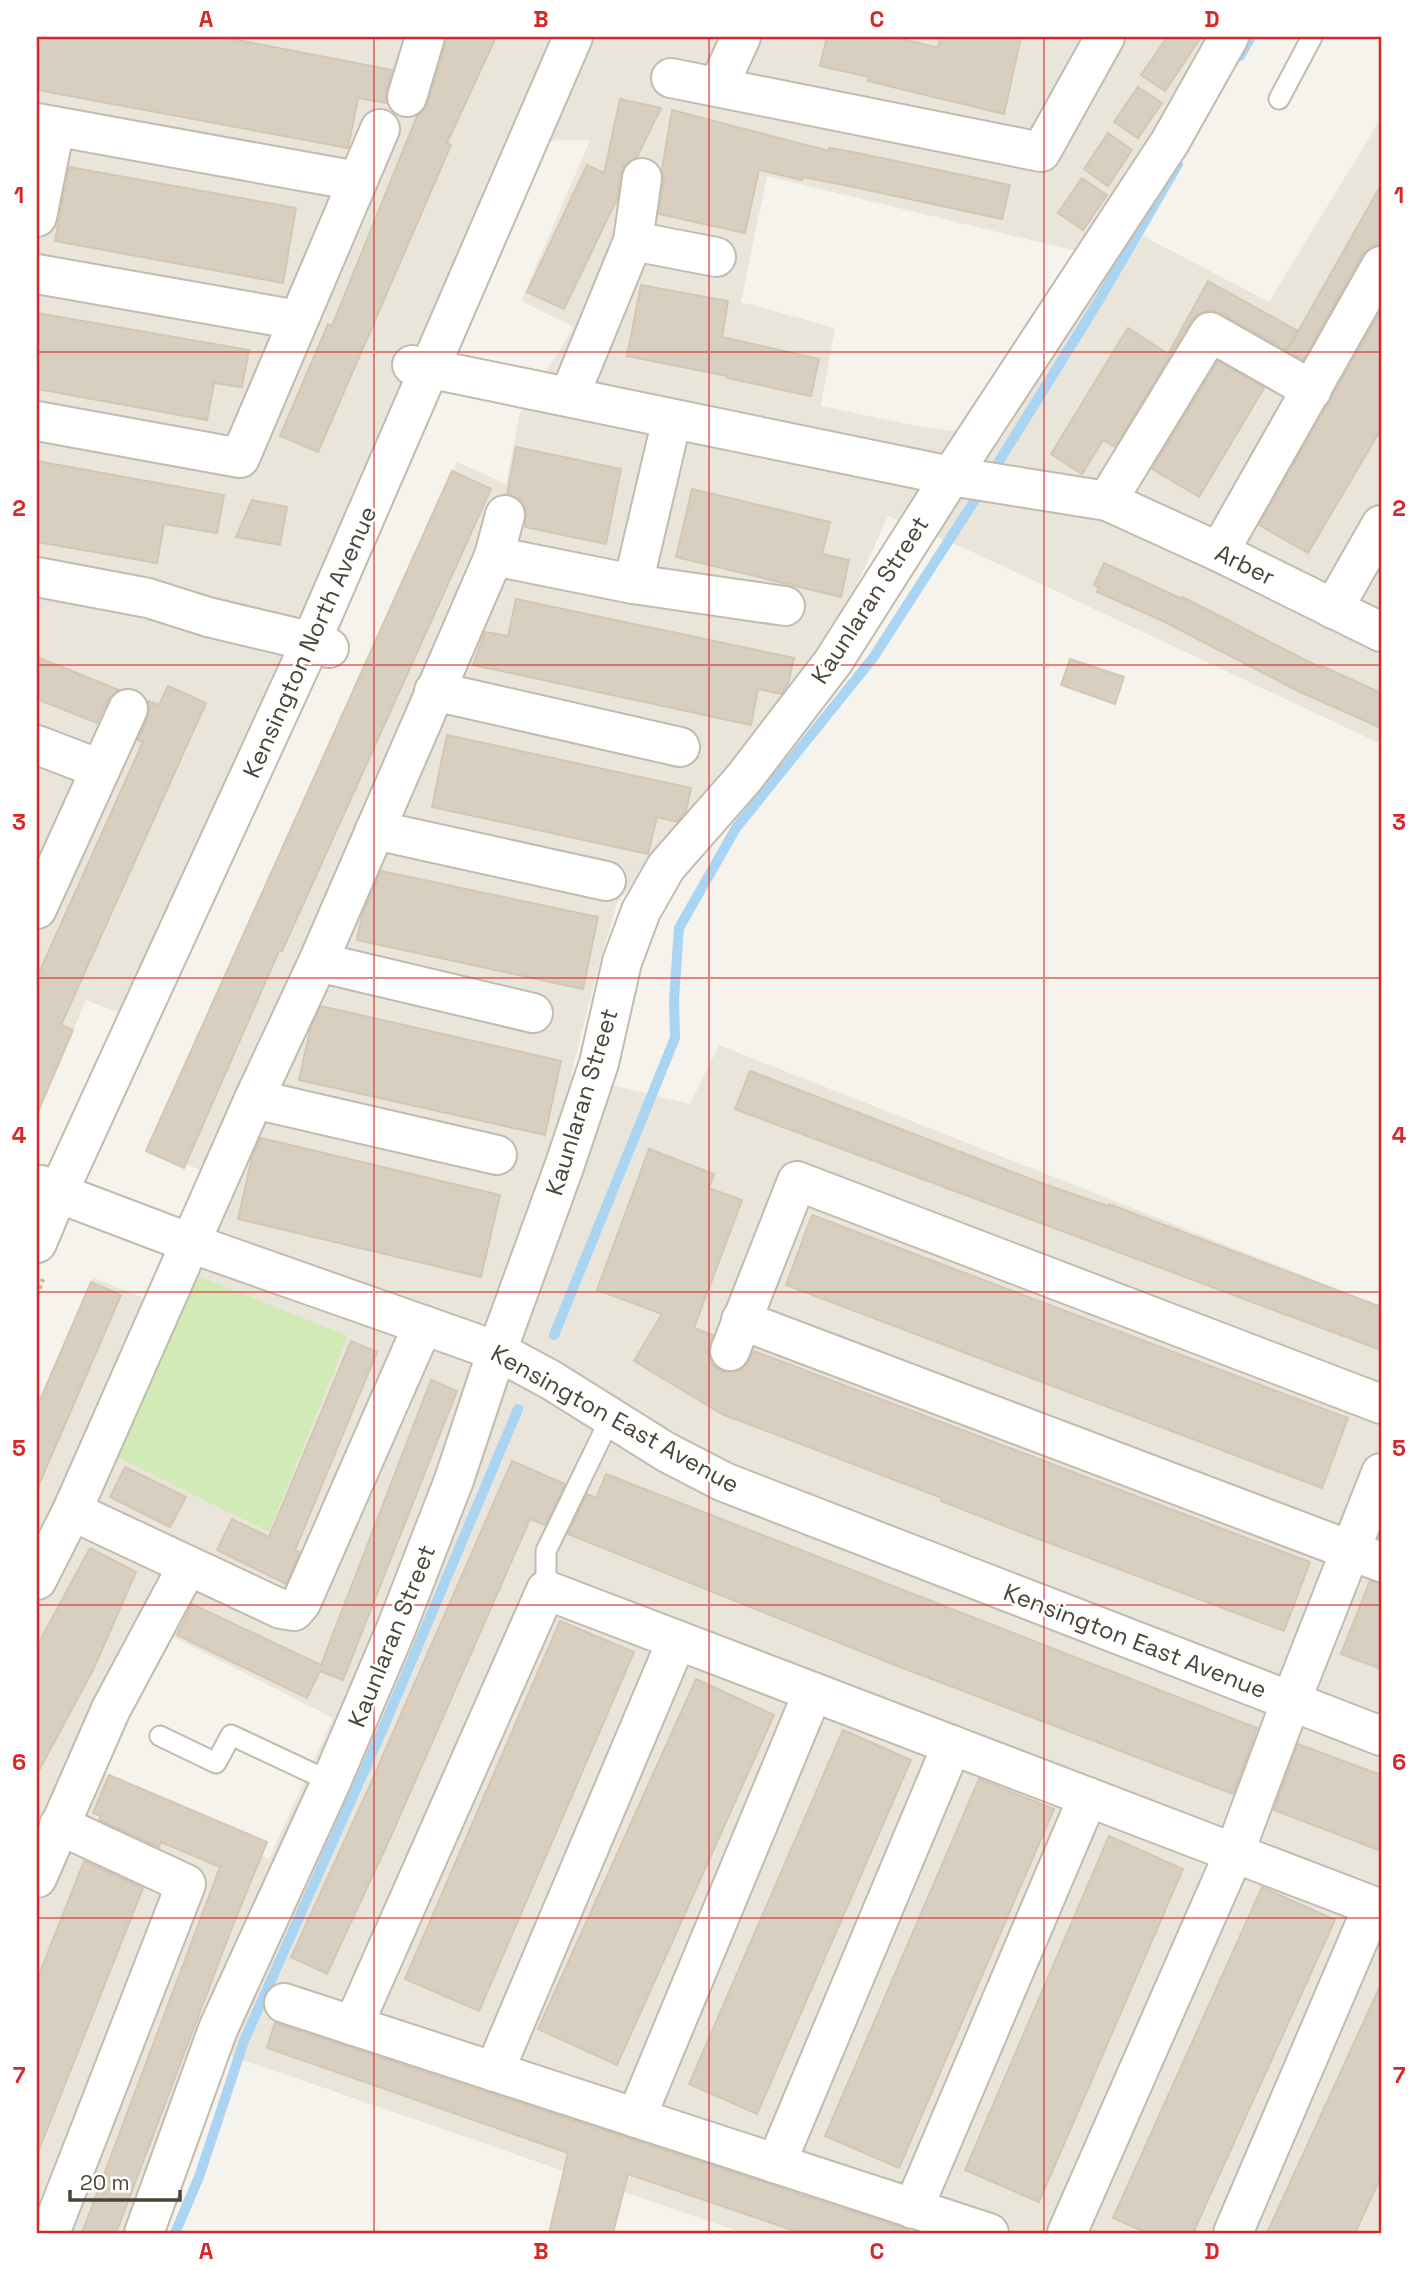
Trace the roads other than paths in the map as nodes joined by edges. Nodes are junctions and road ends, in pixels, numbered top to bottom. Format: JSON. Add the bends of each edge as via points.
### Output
{"nodes":[{"id":1,"x":425,"y":37,"type":"edge"},
{"id":2,"x":573,"y":37,"type":"edge"},
{"id":3,"x":741,"y":37,"type":"edge"},
{"id":4,"x":1105,"y":37,"type":"edge"},
{"id":5,"x":1229,"y":37,"type":"edge"},
{"id":6,"x":1312,"y":37,"type":"edge"},
{"id":7,"x":671,"y":78,"type":"dead end"},
{"id":8,"x":718,"y":87,"type":"junction"},
{"id":9,"x":407,"y":97,"type":"dead end"},
{"id":10,"x":1279,"y":99,"type":"dead end"},
{"id":11,"x":46,"y":125,"type":"edge"},
{"id":12,"x":380,"y":129,"type":"dead end"},
{"id":13,"x":642,"y":178,"type":"dead end"},
{"id":14,"x":357,"y":181,"type":"junction"},
{"id":15,"x":37,"y":217,"type":"edge"},
{"id":16,"x":633,"y":241,"type":"junction"},
{"id":17,"x":716,"y":257,"type":"dead end"},
{"id":18,"x":1381,"y":266,"type":"edge"},
{"id":19,"x":37,"y":274,"type":"edge"},
{"id":20,"x":298,"y":320,"type":"junction"},
{"id":21,"x":421,"y":366,"type":"junction"},
{"id":22,"x":1312,"y":390,"type":"junction"},
{"id":23,"x":569,"y":397,"type":"junction"},
{"id":24,"x":672,"y":419,"type":"junction"},
{"id":25,"x":37,"y":421,"type":"edge"},
{"id":26,"x":974,"y":479,"type":"junction"},
{"id":27,"x":1107,"y":501,"type":"junction"},
{"id":28,"x":505,"y":515,"type":"dead end"},
{"id":29,"x":1381,"y":525,"type":"edge"},
{"id":30,"x":1219,"y":552,"type":"junction"},
{"id":31,"x":494,"y":556,"type":"junction"},
{"id":32,"x":37,"y":578,"type":"edge"},
{"id":33,"x":633,"y":584,"type":"junction"},
{"id":34,"x":785,"y":606,"type":"dead end"},
{"id":35,"x":1333,"y":609,"type":"junction"},
{"id":36,"x":1381,"y":632,"type":"edge"},
{"id":37,"x":320,"y":645,"type":"junction"},
{"id":38,"x":434,"y":691,"type":"junction"},
{"id":39,"x":128,"y":709,"type":"dead end"},
{"id":40,"x":37,"y":745,"type":"edge"},
{"id":41,"x":680,"y":747,"type":"dead end"},
{"id":42,"x":100,"y":769,"type":"junction"},
{"id":43,"x":375,"y":830,"type":"junction"},
{"id":44,"x":606,"y":881,"type":"dead end"},
{"id":45,"x":37,"y":907,"type":"edge"},
{"id":46,"x":318,"y":962,"type":"junction"},
{"id":47,"x":533,"y":1013,"type":"dead end"},
{"id":48,"x":254,"y":1100,"type":"junction"},
{"id":49,"x":497,"y":1155,"type":"dead end"},
{"id":50,"x":50,"y":1189,"type":"junction"},
{"id":51,"x":37,"y":1243,"type":"edge"},
{"id":52,"x":190,"y":1243,"type":"junction"},
{"id":53,"x":423,"y":1325,"type":"junction"},
{"id":54,"x":523,"y":1365,"type":"junction"},
{"id":55,"x":1381,"y":1404,"type":"edge"},
{"id":56,"x":611,"y":1416,"type":"junction"},
{"id":57,"x":1381,"y":1473,"type":"edge"},
{"id":58,"x":72,"y":1511,"type":"junction"},
{"id":59,"x":1366,"y":1556,"type":"edge"},
{"id":60,"x":187,"y":1567,"type":"junction"},
{"id":61,"x":37,"y":1580,"type":"edge"},
{"id":62,"x":546,"y":1590,"type":"junction"},
{"id":63,"x":677,"y":1640,"type":"junction"},
{"id":64,"x":813,"y":1692,"type":"junction"},
{"id":65,"x":1291,"y":1701,"type":"junction"},
{"id":66,"x":160,"y":1736,"type":"dead end"},
{"id":67,"x":1381,"y":1736,"type":"edge"},
{"id":68,"x":952,"y":1745,"type":"junction"},
{"id":69,"x":331,"y":1782,"type":"junction"},
{"id":70,"x":1088,"y":1797,"type":"junction"},
{"id":71,"x":59,"y":1825,"type":"junction"},
{"id":72,"x":1235,"y":1851,"type":"junction"},
{"id":73,"x":37,"y":1878,"type":"edge"},
{"id":74,"x":1377,"y":1907,"type":"edge"},
{"id":75,"x":284,"y":2003,"type":"dead end"},
{"id":76,"x":353,"y":2026,"type":"junction"},
{"id":77,"x":494,"y":2072,"type":"junction"},
{"id":78,"x":636,"y":2118,"type":"junction"},
{"id":79,"x":776,"y":2164,"type":"junction"},
{"id":80,"x":914,"y":2209,"type":"junction"},
{"id":81,"x":50,"y":2233,"type":"edge"},
{"id":82,"x":144,"y":2233,"type":"edge"},
{"id":83,"x":989,"y":2233,"type":"edge"},
{"id":84,"x":1068,"y":2233,"type":"edge"},
{"id":85,"x":1233,"y":2233,"type":"edge"}],
"edges":[{"from":1,"to":9,"type":"street"},
{"from":2,"to":21,"type":"street","name":"Kensington North Avenue"},
{"from":3,"to":8,"type":"street"},
{"from":4,"to":8,"type":"street","via":[[1041,152]]},
{"from":5,"to":26,"type":"street","name":"Kaunlaran Street"},
{"from":6,"to":10,"type":"lane"},
{"from":7,"to":8,"type":"street"},
{"from":11,"to":14,"type":"street"},
{"from":11,"to":15,"type":"street"},
{"from":12,"to":14,"type":"street"},
{"from":13,"to":16,"type":"street"},
{"from":14,"to":20,"type":"street"},
{"from":16,"to":17,"type":"street"},
{"from":16,"to":23,"type":"street"},
{"from":18,"to":22,"type":"street"},
{"from":19,"to":20,"type":"street"},
{"from":20,"to":25,"type":"street","via":[[240,458]]},
{"from":21,"to":23,"type":"street","name":"Arber"},
{"from":21,"to":37,"type":"street","name":"Kensington North Avenue"},
{"from":22,"to":27,"type":"street","via":[[1210,332]]},
{"from":22,"to":30,"type":"street"},
{"from":23,"to":24,"type":"street","name":"Arber"},
{"from":24,"to":26,"type":"street","name":"Arber"},
{"from":24,"to":33,"type":"street"},
{"from":26,"to":27,"type":"street","name":"Arber"},
{"from":26,"to":54,"type":"street","name":"Kaunlaran Street","via":[[744,778],[666,867],[640,911],[622,962]]},
{"from":27,"to":30,"type":"street","name":"Arber"},
{"from":28,"to":31,"type":"street"},
{"from":29,"to":35,"type":"street"},
{"from":30,"to":35,"type":"street","name":"Arber"},
{"from":31,"to":33,"type":"street"},
{"from":31,"to":38,"type":"street"},
{"from":32,"to":37,"type":"street","via":[[148,598]]},
{"from":33,"to":34,"type":"street"},
{"from":35,"to":36,"type":"street","name":"Arber"},
{"from":37,"to":50,"type":"street","name":"Kensington North Avenue"},
{"from":38,"to":41,"type":"street"},
{"from":38,"to":43,"type":"street"},
{"from":39,"to":42,"type":"street"},
{"from":40,"to":42,"type":"street"},
{"from":42,"to":45,"type":"street"},
{"from":43,"to":44,"type":"street"},
{"from":43,"to":46,"type":"street"},
{"from":46,"to":47,"type":"street"},
{"from":46,"to":48,"type":"street"},
{"from":48,"to":49,"type":"street"},
{"from":48,"to":52,"type":"street"},
{"from":50,"to":51,"type":"street","name":"Kensington North Avenue"},
{"from":50,"to":52,"type":"street","name":"Kensington East Avenue"},
{"from":52,"to":53,"type":"street","name":"Kensington East Avenue"},
{"from":52,"to":58,"type":"street"},
{"from":53,"to":54,"type":"street","name":"Kensington East Avenue"},
{"from":53,"to":60,"type":"street","via":[[294,1611]]},
{"from":54,"to":56,"type":"street","name":"Kensington East Avenue"},
{"from":54,"to":69,"type":"street","name":"Kaunlaran Street","via":[[450,1492]]},
{"from":55,"to":59,"type":"street","via":[[797,1181],[736,1336]]},
{"from":56,"to":62,"type":"lane","via":[[546,1552]]},
{"from":56,"to":65,"type":"street","name":"Kensington East Avenue","via":[[724,1482]]},
{"from":57,"to":59,"type":"street"},
{"from":58,"to":60,"type":"street"},
{"from":58,"to":61,"type":"street"},
{"from":59,"to":65,"type":"street"},
{"from":60,"to":71,"type":"street","via":[[111,1709]]},
{"from":62,"to":63,"type":"street"},
{"from":62,"to":76,"type":"street"},
{"from":63,"to":64,"type":"street"},
{"from":63,"to":77,"type":"street"},
{"from":64,"to":68,"type":"street"},
{"from":64,"to":78,"type":"street"},
{"from":65,"to":67,"type":"street","name":"Kensington East Avenue"},
{"from":65,"to":72,"type":"street"},
{"from":66,"to":69,"type":"lane","via":[[216,1763],[231,1735]]},
{"from":68,"to":70,"type":"street"},
{"from":68,"to":79,"type":"street"},
{"from":69,"to":82,"type":"street","name":"Kaunlaran Street","via":[[218,2029]]},
{"from":70,"to":72,"type":"street"},
{"from":70,"to":80,"type":"street"},
{"from":71,"to":73,"type":"street"},
{"from":71,"to":81,"type":"street","via":[[186,1884]]},
{"from":72,"to":74,"type":"street"},
{"from":72,"to":84,"type":"street"},
{"from":74,"to":85,"type":"street"},
{"from":75,"to":76,"type":"street"},
{"from":76,"to":77,"type":"street"},
{"from":77,"to":78,"type":"street"},
{"from":78,"to":79,"type":"street"},
{"from":79,"to":80,"type":"street"},
{"from":80,"to":83,"type":"street"}]}
